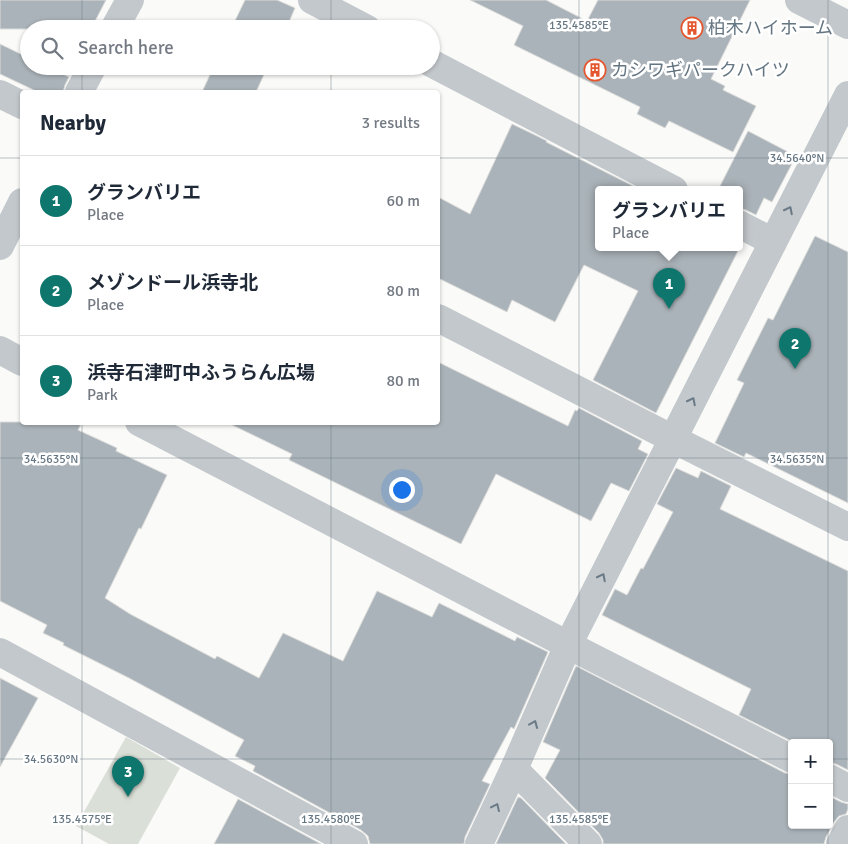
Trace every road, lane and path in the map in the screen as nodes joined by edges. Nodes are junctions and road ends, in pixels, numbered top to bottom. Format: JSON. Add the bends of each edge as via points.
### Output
{"nodes":[{"id":1,"x":130,"y":0,"type":"edge"},
{"id":2,"x":312,"y":0,"type":"edge"},
{"id":3,"x":800,"y":0,"type":"edge"},
{"id":4,"x":119,"y":20,"type":"edge"},
{"id":5,"x":350,"y":20,"type":"edge"},
{"id":6,"x":848,"y":25,"type":"edge"},
{"id":7,"x":440,"y":68,"type":"edge"},
{"id":8,"x":88,"y":75,"type":"edge"},
{"id":9,"x":80,"y":90,"type":"edge"},
{"id":10,"x":0,"y":94,"type":"edge"},
{"id":11,"x":848,"y":95,"type":"edge"},
{"id":12,"x":20,"y":104,"type":"edge"},
{"id":13,"x":666,"y":186,"type":"edge"},
{"id":14,"x":20,"y":206,"type":"edge"},
{"id":15,"x":743,"y":226,"type":"edge"},
{"id":16,"x":773,"y":242,"type":"junction"},
{"id":17,"x":0,"y":246,"type":"edge"},
{"id":18,"x":440,"y":319,"type":"edge"},
{"id":19,"x":0,"y":350,"type":"edge"},
{"id":20,"x":20,"y":361,"type":"edge"},
{"id":21,"x":145,"y":425,"type":"edge"},
{"id":22,"x":673,"y":439,"type":"junction"},
{"id":23,"x":848,"y":527,"type":"edge"},
{"id":24,"x":568,"y":645,"type":"junction"},
{"id":25,"x":0,"y":652,"type":"edge"},
{"id":26,"x":788,"y":757,"type":"edge"},
{"id":27,"x":514,"y":769,"type":"junction"},
{"id":28,"x":833,"y":780,"type":"edge"},
{"id":29,"x":848,"y":788,"type":"edge"},
{"id":30,"x":848,"y":829,"type":"edge"},
{"id":31,"x":354,"y":844,"type":"edge"},
{"id":32,"x":479,"y":844,"type":"edge"},
{"id":33,"x":588,"y":844,"type":"edge"},
{"id":34,"x":840,"y":844,"type":"edge"}],
"edges":[{"from":1,"to":4,"type":"street"},
{"from":2,"to":5,"type":"street"},
{"from":3,"to":6,"type":"street"},
{"from":7,"to":13,"type":"street"},
{"from":8,"to":9,"type":"street"},
{"from":10,"to":12,"type":"street"},
{"from":16,"to":11,"type":"street","one_way":true},
{"from":14,"to":17,"type":"street"},
{"from":15,"to":16,"type":"street"},
{"from":22,"to":16,"type":"street","one_way":true},
{"from":18,"to":22,"type":"street"},
{"from":19,"to":20,"type":"street"},
{"from":21,"to":24,"type":"street"},
{"from":22,"to":23,"type":"street"},
{"from":24,"to":22,"type":"street","one_way":true},
{"from":24,"to":26,"type":"street"},
{"from":27,"to":24,"type":"street","one_way":true},
{"from":25,"to":31,"type":"street"},
{"from":32,"to":27,"type":"street","one_way":true},
{"from":27,"to":33,"type":"street"},
{"from":28,"to":29,"type":"street"},
{"from":30,"to":34,"type":"street"}]}
